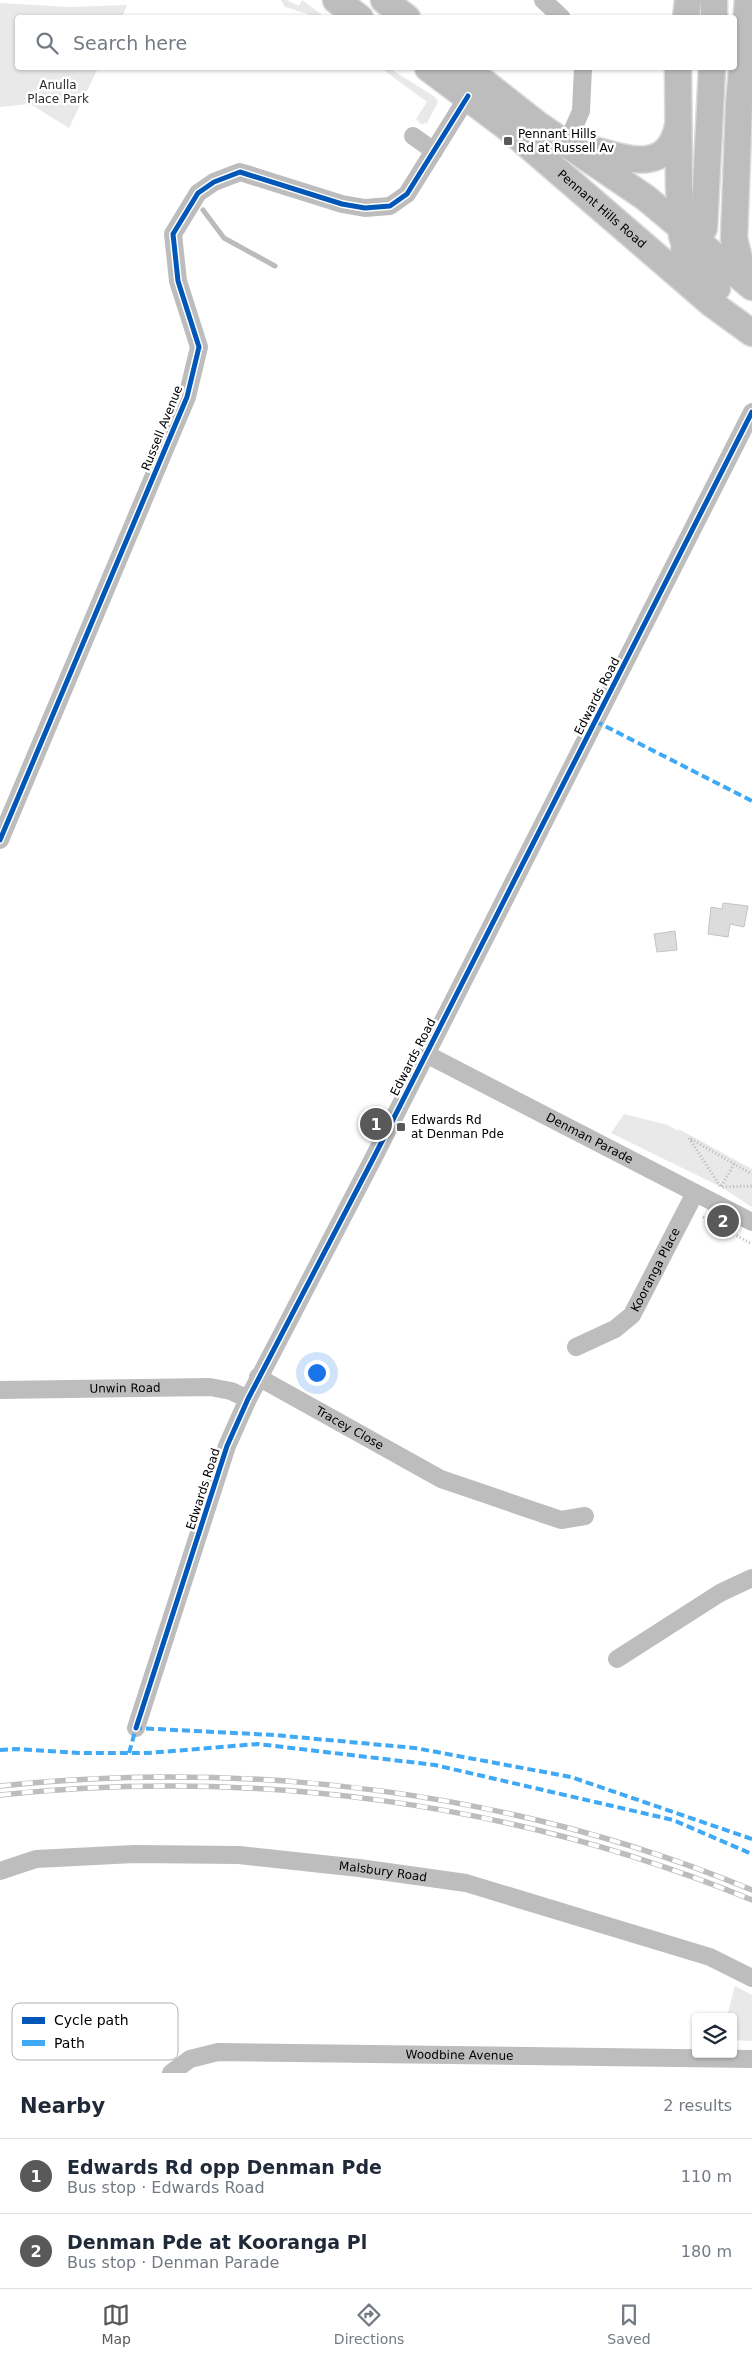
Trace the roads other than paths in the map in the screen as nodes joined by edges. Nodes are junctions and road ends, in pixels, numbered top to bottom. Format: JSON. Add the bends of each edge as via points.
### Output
{"nodes":[{"id":1,"x":336,"y":0,"type":"edge"},
{"id":2,"x":384,"y":0,"type":"edge"},
{"id":3,"x":543,"y":0,"type":"edge"},
{"id":4,"x":676,"y":0,"type":"edge"},
{"id":5,"x":688,"y":0,"type":"edge"},
{"id":6,"x":714,"y":0,"type":"edge"},
{"id":7,"x":748,"y":0,"type":"edge"},
{"id":8,"x":563,"y":11,"type":"edge"},
{"id":9,"x":356,"y":15,"type":"edge"},
{"id":10,"x":403,"y":15,"type":"edge"},
{"id":11,"x":676,"y":15,"type":"edge"},
{"id":12,"x":686,"y":15,"type":"edge"},
{"id":13,"x":714,"y":15,"type":"edge"},
{"id":14,"x":431,"y":70,"type":"edge"},
{"id":15,"x":468,"y":70,"type":"edge"},
{"id":16,"x":583,"y":70,"type":"edge"},
{"id":17,"x":678,"y":70,"type":"edge"},
{"id":18,"x":682,"y":70,"type":"edge"},
{"id":19,"x":712,"y":70,"type":"edge"},
{"id":20,"x":468,"y":96,"type":"junction"},
{"id":21,"x":679,"y":110,"type":"junction"},
{"id":22,"x":413,"y":136,"type":"dead end"},
{"id":23,"x":567,"y":143,"type":"junction"},
{"id":24,"x":434,"y":150,"type":"junction"},
{"id":25,"x":692,"y":234,"type":"junction"},
{"id":26,"x":652,"y":251,"type":"junction"},
{"id":27,"x":752,"y":282,"type":"edge"},
{"id":28,"x":752,"y":287,"type":"edge"},
{"id":29,"x":752,"y":324,"type":"edge"},
{"id":30,"x":752,"y":333,"type":"edge"},
{"id":31,"x":752,"y":412,"type":"edge"},
{"id":32,"x":0,"y":840,"type":"edge"},
{"id":33,"x":426,"y":1054,"type":"junction"},
{"id":34,"x":695,"y":1193,"type":"junction"},
{"id":35,"x":752,"y":1222,"type":"edge"},
{"id":36,"x":576,"y":1346,"type":"dead end"},
{"id":37,"x":258,"y":1377,"type":"junction"},
{"id":38,"x":0,"y":1390,"type":"edge"},
{"id":39,"x":248,"y":1399,"type":"junction"},
{"id":40,"x":585,"y":1516,"type":"dead end"},
{"id":41,"x":752,"y":1578,"type":"edge"},
{"id":42,"x":617,"y":1659,"type":"dead end"},
{"id":43,"x":136,"y":1728,"type":"dead end"},
{"id":44,"x":0,"y":1871,"type":"edge"},
{"id":45,"x":752,"y":1978,"type":"edge"},
{"id":46,"x":752,"y":2059,"type":"edge"},
{"id":47,"x":171,"y":2073,"type":"edge"}],
"edges":[{"from":1,"to":9,"type":"highway"},
{"from":2,"to":10,"type":"highway"},
{"from":3,"to":8,"type":"street"},
{"from":4,"to":11,"type":"highway"},
{"from":5,"to":12,"type":"highway"},
{"from":6,"to":13,"type":"highway"},
{"from":7,"to":27,"type":"highway","via":[[739,104],[734,239],[740,262]]},
{"from":14,"to":20,"type":"highway","name":"Pennant Hills Road"},
{"from":15,"to":23,"type":"highway","via":[[518,110]]},
{"from":16,"to":23,"type":"street","via":[[581,111]]},
{"from":17,"to":21,"type":"highway"},
{"from":18,"to":21,"type":"highway"},
{"from":19,"to":25,"type":"highway"},
{"from":20,"to":24,"type":"street","name":"Russell Avenue"},
{"from":20,"to":26,"type":"highway","name":"Pennant Hills Road"},
{"from":21,"to":23,"type":"highway","via":[[670,146],[660,155],[646,160],[636,161]]},
{"from":21,"to":25,"type":"highway"},
{"from":22,"to":24,"type":"street"},
{"from":23,"to":25,"type":"highway"},
{"from":24,"to":32,"type":"street","name":"Russell Avenue","via":[[407,194],[390,206],[365,208],[342,204],[240,172],[214,182],[198,193],[172,234],[178,281],[199,347],[187,397]]},
{"from":25,"to":26,"type":"highway","via":[[672,252]]},
{"from":25,"to":28,"type":"highway"},
{"from":25,"to":29,"type":"highway","via":[[696,267]]},
{"from":26,"to":30,"type":"highway","name":"Pennant Hills Road","via":[[712,304]]},
{"from":31,"to":33,"type":"street","name":"Edwards Road"},
{"from":33,"to":34,"type":"street","name":"Denman Parade"},
{"from":33,"to":37,"type":"street","name":"Edwards Road"},
{"from":34,"to":35,"type":"street","name":"Denman Parade"},
{"from":34,"to":36,"type":"street","name":"Kooranga Place","via":[[632,1315],[615,1329]]},
{"from":37,"to":39,"type":"street","name":"Edwards Road"},
{"from":37,"to":40,"type":"street","name":"Tracey Close","via":[[441,1480],[562,1520]]},
{"from":38,"to":39,"type":"street","name":"Unwin Road","via":[[210,1387],[231,1391]]},
{"from":39,"to":43,"type":"street","name":"Edwards Road","via":[[227,1446]]},
{"from":41,"to":42,"type":"street","via":[[720,1593]]},
{"from":44,"to":45,"type":"street","name":"Malsbury Road","via":[[36,1859],[134,1854],[239,1855],[466,1883],[710,1957]]},
{"from":46,"to":47,"type":"street","name":"Woodbine Avenue","via":[[218,2052],[190,2059]]}]}
